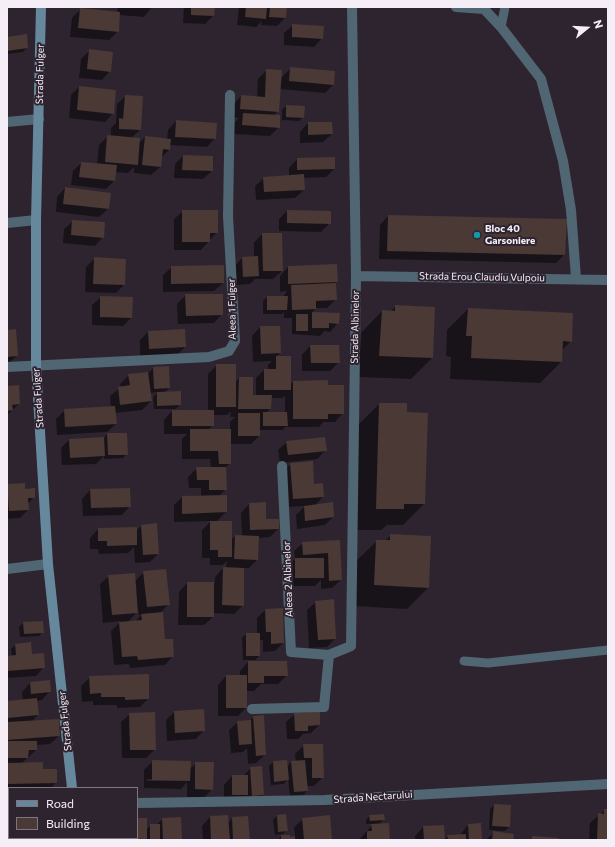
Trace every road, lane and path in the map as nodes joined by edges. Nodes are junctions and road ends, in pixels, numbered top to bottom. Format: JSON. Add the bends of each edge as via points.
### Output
{"nodes":[{"id":1,"x":41,"y":7,"type":"edge"},
{"id":2,"x":352,"y":7,"type":"edge"},
{"id":3,"x":456,"y":7,"type":"edge"},
{"id":4,"x":506,"y":7,"type":"edge"},
{"id":5,"x":501,"y":27,"type":"junction"},
{"id":6,"x":230,"y":95,"type":"dead end"},
{"id":7,"x":39,"y":120,"type":"junction"},
{"id":8,"x":7,"y":122,"type":"edge"},
{"id":9,"x":36,"y":220,"type":"junction"},
{"id":10,"x":7,"y":223,"type":"edge"},
{"id":11,"x":356,"y":276,"type":"junction"},
{"id":12,"x":576,"y":278,"type":"junction"},
{"id":13,"x":608,"y":280,"type":"edge"},
{"id":14,"x":36,"y":365,"type":"junction"},
{"id":15,"x":7,"y":367,"type":"edge"},
{"id":16,"x":282,"y":466,"type":"dead end"},
{"id":17,"x":48,"y":564,"type":"junction"},
{"id":18,"x":7,"y":569,"type":"edge"},
{"id":19,"x":608,"y":650,"type":"edge"},
{"id":20,"x":329,"y":655,"type":"junction"},
{"id":21,"x":464,"y":661,"type":"dead end"},
{"id":22,"x":252,"y":709,"type":"dead end"},
{"id":23,"x":608,"y":784,"type":"edge"},
{"id":24,"x":72,"y":787,"type":"edge"},
{"id":25,"x":138,"y":803,"type":"edge"}],
"edges":[{"from":1,"to":7,"type":"street","name":"Strada Fulger"},
{"from":2,"to":11,"type":"street","name":"Strada Albinelor"},
{"from":3,"to":5,"type":"street","via":[[484,9]]},
{"from":4,"to":5,"type":"lane"},
{"from":5,"to":12,"type":"street","via":[[541,80],[563,161],[571,210]]},
{"from":6,"to":14,"type":"street","name":"Aleea 1 Fulger","via":[[228,216],[235,341],[229,351],[209,357]]},
{"from":7,"to":8,"type":"street"},
{"from":7,"to":9,"type":"street","name":"Strada Fulger"},
{"from":9,"to":10,"type":"street"},
{"from":9,"to":14,"type":"street","name":"Strada Fulger"},
{"from":11,"to":12,"type":"street","name":"Strada Erou Claudiu Vulpoiu"},
{"from":11,"to":20,"type":"street","name":"Strada Albinelor","via":[[351,646]]},
{"from":12,"to":13,"type":"street","name":"Strada Erou Claudiu Vulpoiu"},
{"from":14,"to":15,"type":"street","name":"Aleea 1 Fulger"},
{"from":14,"to":17,"type":"street","name":"Strada Fulger"},
{"from":16,"to":20,"type":"street","name":"Aleea 2 Albinelor","via":[[291,652]]},
{"from":17,"to":18,"type":"street"},
{"from":17,"to":24,"type":"street","name":"Strada Fulger"},
{"from":19,"to":21,"type":"lane","via":[[488,663]]},
{"from":20,"to":22,"type":"street","via":[[324,707]]},
{"from":23,"to":25,"type":"street","name":"Strada Nectarului","via":[[325,800]]}]}
